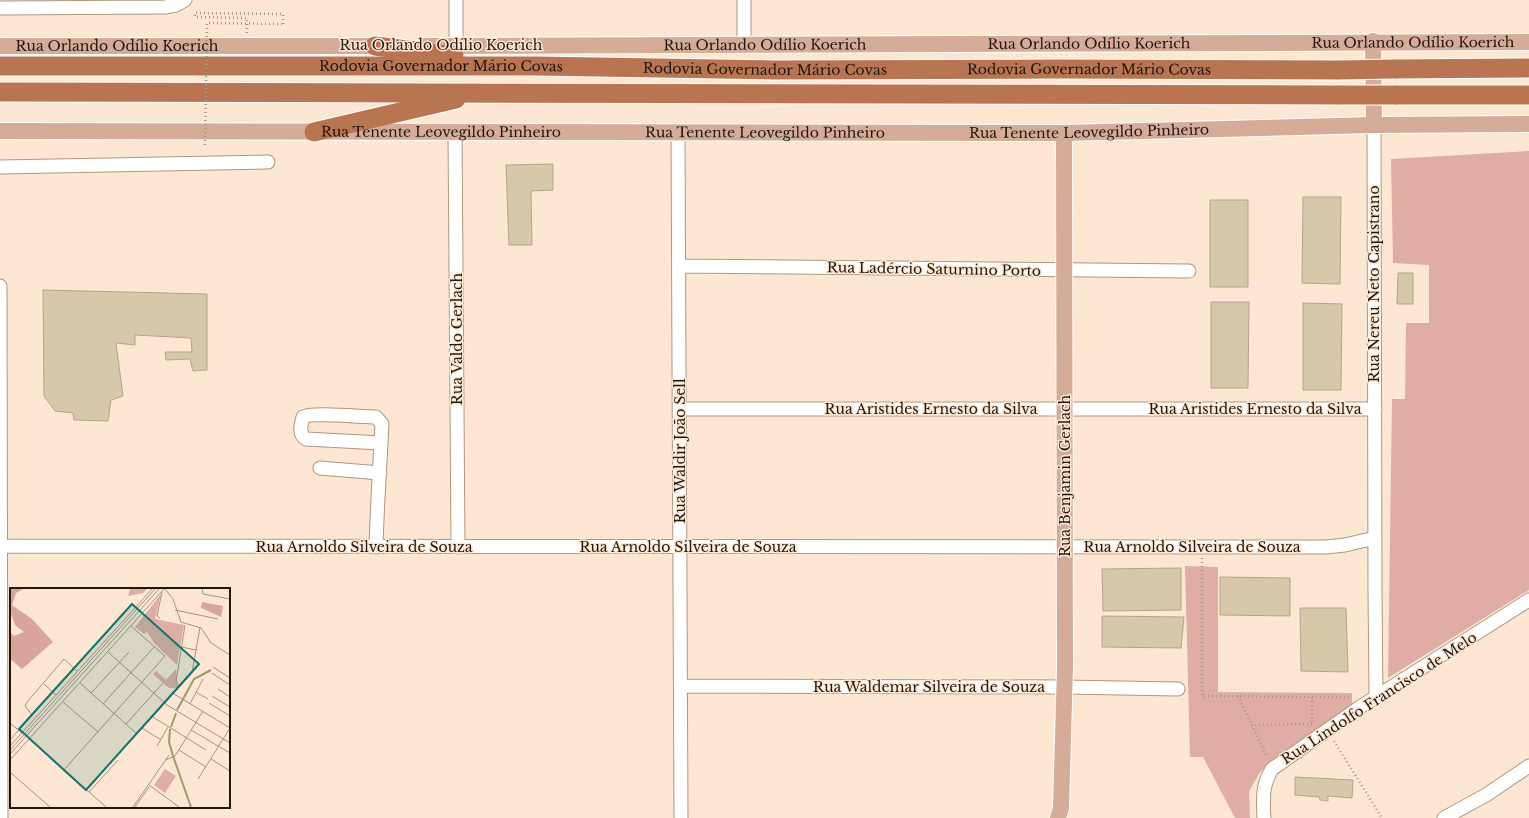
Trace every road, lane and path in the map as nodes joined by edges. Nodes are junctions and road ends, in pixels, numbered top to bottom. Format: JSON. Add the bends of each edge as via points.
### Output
{"nodes":[{"id":1,"x":185,"y":0,"type":"edge"},
{"id":2,"x":456,"y":0,"type":"edge"},
{"id":3,"x":744,"y":0,"type":"edge"},
{"id":4,"x":0,"y":8,"type":"edge"},
{"id":5,"x":1374,"y":41,"type":"junction"},
{"id":6,"x":1529,"y":42,"type":"edge"},
{"id":7,"x":744,"y":44,"type":"junction"},
{"id":8,"x":456,"y":45,"type":"junction"},
{"id":9,"x":0,"y":46,"type":"edge"},
{"id":10,"x":247,"y":46,"type":"junction"},
{"id":11,"x":375,"y":46,"type":"junction"},
{"id":12,"x":0,"y":66,"type":"edge"},
{"id":13,"x":536,"y":66,"type":"junction"},
{"id":14,"x":1529,"y":68,"type":"edge"},
{"id":15,"x":0,"y":92,"type":"edge"},
{"id":16,"x":481,"y":93,"type":"junction"},
{"id":17,"x":1529,"y":95,"type":"edge"},
{"id":18,"x":1529,"y":124,"type":"edge"},
{"id":19,"x":1374,"y":125,"type":"junction"},
{"id":20,"x":0,"y":131,"type":"edge"},
{"id":21,"x":314,"y":132,"type":"junction"},
{"id":22,"x":455,"y":132,"type":"junction"},
{"id":23,"x":678,"y":133,"type":"junction"},
{"id":24,"x":1064,"y":133,"type":"junction"},
{"id":25,"x":197,"y":145,"type":"dead end"},
{"id":26,"x":268,"y":162,"type":"dead end"},
{"id":27,"x":0,"y":167,"type":"edge"},
{"id":28,"x":679,"y":266,"type":"junction"},
{"id":29,"x":1065,"y":270,"type":"junction"},
{"id":30,"x":1189,"y":271,"type":"dead end"},
{"id":31,"x":0,"y":286,"type":"edge"},
{"id":32,"x":1065,"y":409,"type":"junction"},
{"id":33,"x":1375,"y":409,"type":"junction"},
{"id":34,"x":680,"y":410,"type":"junction"},
{"id":35,"x":381,"y":443,"type":"junction"},
{"id":36,"x":320,"y":468,"type":"dead end"},
{"id":37,"x":380,"y":473,"type":"junction"},
{"id":38,"x":1375,"y":538,"type":"junction"},
{"id":39,"x":0,"y":546,"type":"edge"},
{"id":40,"x":376,"y":547,"type":"junction"},
{"id":41,"x":458,"y":547,"type":"junction"},
{"id":42,"x":680,"y":547,"type":"junction"},
{"id":43,"x":1064,"y":548,"type":"junction"},
{"id":44,"x":1202,"y":548,"type":"junction"},
{"id":45,"x":1529,"y":600,"type":"edge"},
{"id":46,"x":681,"y":686,"type":"junction"},
{"id":47,"x":1064,"y":687,"type":"junction"},
{"id":48,"x":1178,"y":689,"type":"dead end"},
{"id":49,"x":1238,"y":696,"type":"junction"},
{"id":50,"x":1312,"y":697,"type":"junction"},
{"id":51,"x":1376,"y":697,"type":"junction"},
{"id":52,"x":1312,"y":724,"type":"junction"},
{"id":53,"x":1251,"y":725,"type":"junction"},
{"id":54,"x":1332,"y":727,"type":"junction"},
{"id":55,"x":1529,"y":766,"type":"edge"},
{"id":56,"x":1272,"y":769,"type":"junction"},
{"id":57,"x":1,"y":818,"type":"edge"},
{"id":58,"x":681,"y":818,"type":"edge"},
{"id":59,"x":1058,"y":818,"type":"edge"},
{"id":60,"x":1264,"y":818,"type":"edge"},
{"id":61,"x":1382,"y":818,"type":"edge"},
{"id":62,"x":1444,"y":818,"type":"edge"}],
"edges":[{"from":1,"to":4,"type":"street","via":[[165,7]]},
{"from":2,"to":8,"type":"street"},
{"from":3,"to":7,"type":"street"},
{"from":5,"to":6,"type":"main road","name":"Rua Orlando Odílio Koerich"},
{"from":5,"to":7,"type":"main road","name":"Rua Orlando Odílio Koerich"},
{"from":5,"to":19,"type":"main road"},
{"from":7,"to":8,"type":"main road","name":"Rua Orlando Odílio Koerich"},
{"from":8,"to":11,"type":"main road","name":"Rua Orlando Odílio Koerich"},
{"from":9,"to":10,"type":"main road","name":"Rua Orlando Odílio Koerich"},
{"from":10,"to":11,"type":"main road","name":"Rua Orlando Odílio Koerich"},
{"from":10,"to":25,"type":"path","bridge":true,"via":[[247,18],[195,17],[195,13],[283,14],[283,24],[207,23],[205,145]]},
{"from":11,"to":13,"type":"highway"},
{"from":12,"to":13,"type":"highway","name":"Rodovia Governador Mário Covas"},
{"from":13,"to":14,"type":"highway","name":"Rodovia Governador Mário Covas","bridge":true,"via":[[772,70]]},
{"from":15,"to":16,"type":"highway","name":"Rodovia Governador Mário Covas"},
{"from":16,"to":17,"type":"highway","name":"Rodovia Governador Mário Covas","bridge":true},
{"from":16,"to":21,"type":"highway"},
{"from":18,"to":19,"type":"main road","name":"Rua Tenente Leovegildo Pinheiro"},
{"from":19,"to":24,"type":"main road","name":"Rua Tenente Leovegildo Pinheiro"},
{"from":19,"to":33,"type":"street","name":"Rua Nereu Neto Capistrano"},
{"from":20,"to":21,"type":"main road","name":"Rua Tenente Leovegildo Pinheiro"},
{"from":21,"to":22,"type":"main road","name":"Rua Tenente Leovegildo Pinheiro"},
{"from":22,"to":23,"type":"main road","name":"Rua Tenente Leovegildo Pinheiro"},
{"from":22,"to":41,"type":"street","name":"Rua Valdo Gerlach"},
{"from":23,"to":24,"type":"main road","name":"Rua Tenente Leovegildo Pinheiro"},
{"from":23,"to":28,"type":"street","name":"Rua Waldir João Sell"},
{"from":24,"to":29,"type":"main road","name":"Rua Benjamin Gerlach"},
{"from":26,"to":27,"type":"street"},
{"from":28,"to":29,"type":"street","name":"Rua Ladércio Saturnino Porto"},
{"from":28,"to":34,"type":"street","name":"Rua Waldir João Sell"},
{"from":29,"to":30,"type":"street","name":"Rua Ladércio Saturnino Porto"},
{"from":29,"to":32,"type":"main road","name":"Rua Benjamin Gerlach"},
{"from":31,"to":39,"type":"street"},
{"from":32,"to":33,"type":"street","name":"Rua Aristides Ernesto da Silva"},
{"from":32,"to":34,"type":"street","name":"Rua Aristides Ernesto da Silva"},
{"from":32,"to":43,"type":"main road","name":"Rua Benjamin Gerlach"},
{"from":33,"to":38,"type":"street","name":"Rua Nereu Neto Capistrano"},
{"from":34,"to":42,"type":"street","name":"Rua Waldir João Sell"},
{"from":35,"to":35,"type":"street","via":[[382,424],[376,417],[303,417],[301,432],[306,440]]},
{"from":35,"to":37,"type":"street"},
{"from":36,"to":37,"type":"street"},
{"from":37,"to":40,"type":"street"},
{"from":38,"to":44,"type":"street","name":"Rua Arnoldo Silveira de Souza","via":[[1326,547]]},
{"from":38,"to":51,"type":"street","name":"Rua Nereu Neto Capistrano"},
{"from":39,"to":40,"type":"street","name":"Rua Arnoldo Silveira de Souza"},
{"from":39,"to":57,"type":"street"},
{"from":40,"to":41,"type":"street","name":"Rua Arnoldo Silveira de Souza"},
{"from":41,"to":42,"type":"street","name":"Rua Arnoldo Silveira de Souza"},
{"from":42,"to":43,"type":"street","name":"Rua Arnoldo Silveira de Souza"},
{"from":42,"to":46,"type":"street","name":"Rua Waldir João Sell"},
{"from":43,"to":44,"type":"street","name":"Rua Arnoldo Silveira de Souza"},
{"from":43,"to":47,"type":"main road","name":"Rua Benjamin Gerlach"},
{"from":44,"to":49,"type":"path","via":[[1202,696]]},
{"from":45,"to":51,"type":"street","name":"Rua Lindolfo Francisco de Melo"},
{"from":46,"to":47,"type":"street","name":"Rua Waldemar Silveira de Souza"},
{"from":46,"to":58,"type":"street","name":"Rua Waldir João Sell"},
{"from":47,"to":48,"type":"street","name":"Rua Waldemar Silveira de Souza"},
{"from":47,"to":59,"type":"main road","name":"Rua Benjamin Gerlach","via":[[1061,808]]},
{"from":49,"to":50,"type":"path"},
{"from":49,"to":53,"type":"path"},
{"from":50,"to":51,"type":"path"},
{"from":50,"to":52,"type":"path"},
{"from":51,"to":54,"type":"street","name":"Rua Lindolfo Francisco de Melo"},
{"from":52,"to":53,"type":"path"},
{"from":52,"to":54,"type":"path"},
{"from":53,"to":56,"type":"path"},
{"from":54,"to":56,"type":"street","name":"Rua Lindolfo Francisco de Melo"},
{"from":54,"to":61,"type":"path"},
{"from":55,"to":62,"type":"street","via":[[1486,795]]},
{"from":56,"to":60,"type":"street","name":"Rua Lindolfo Francisco de Melo","via":[[1262,793]]}]}
